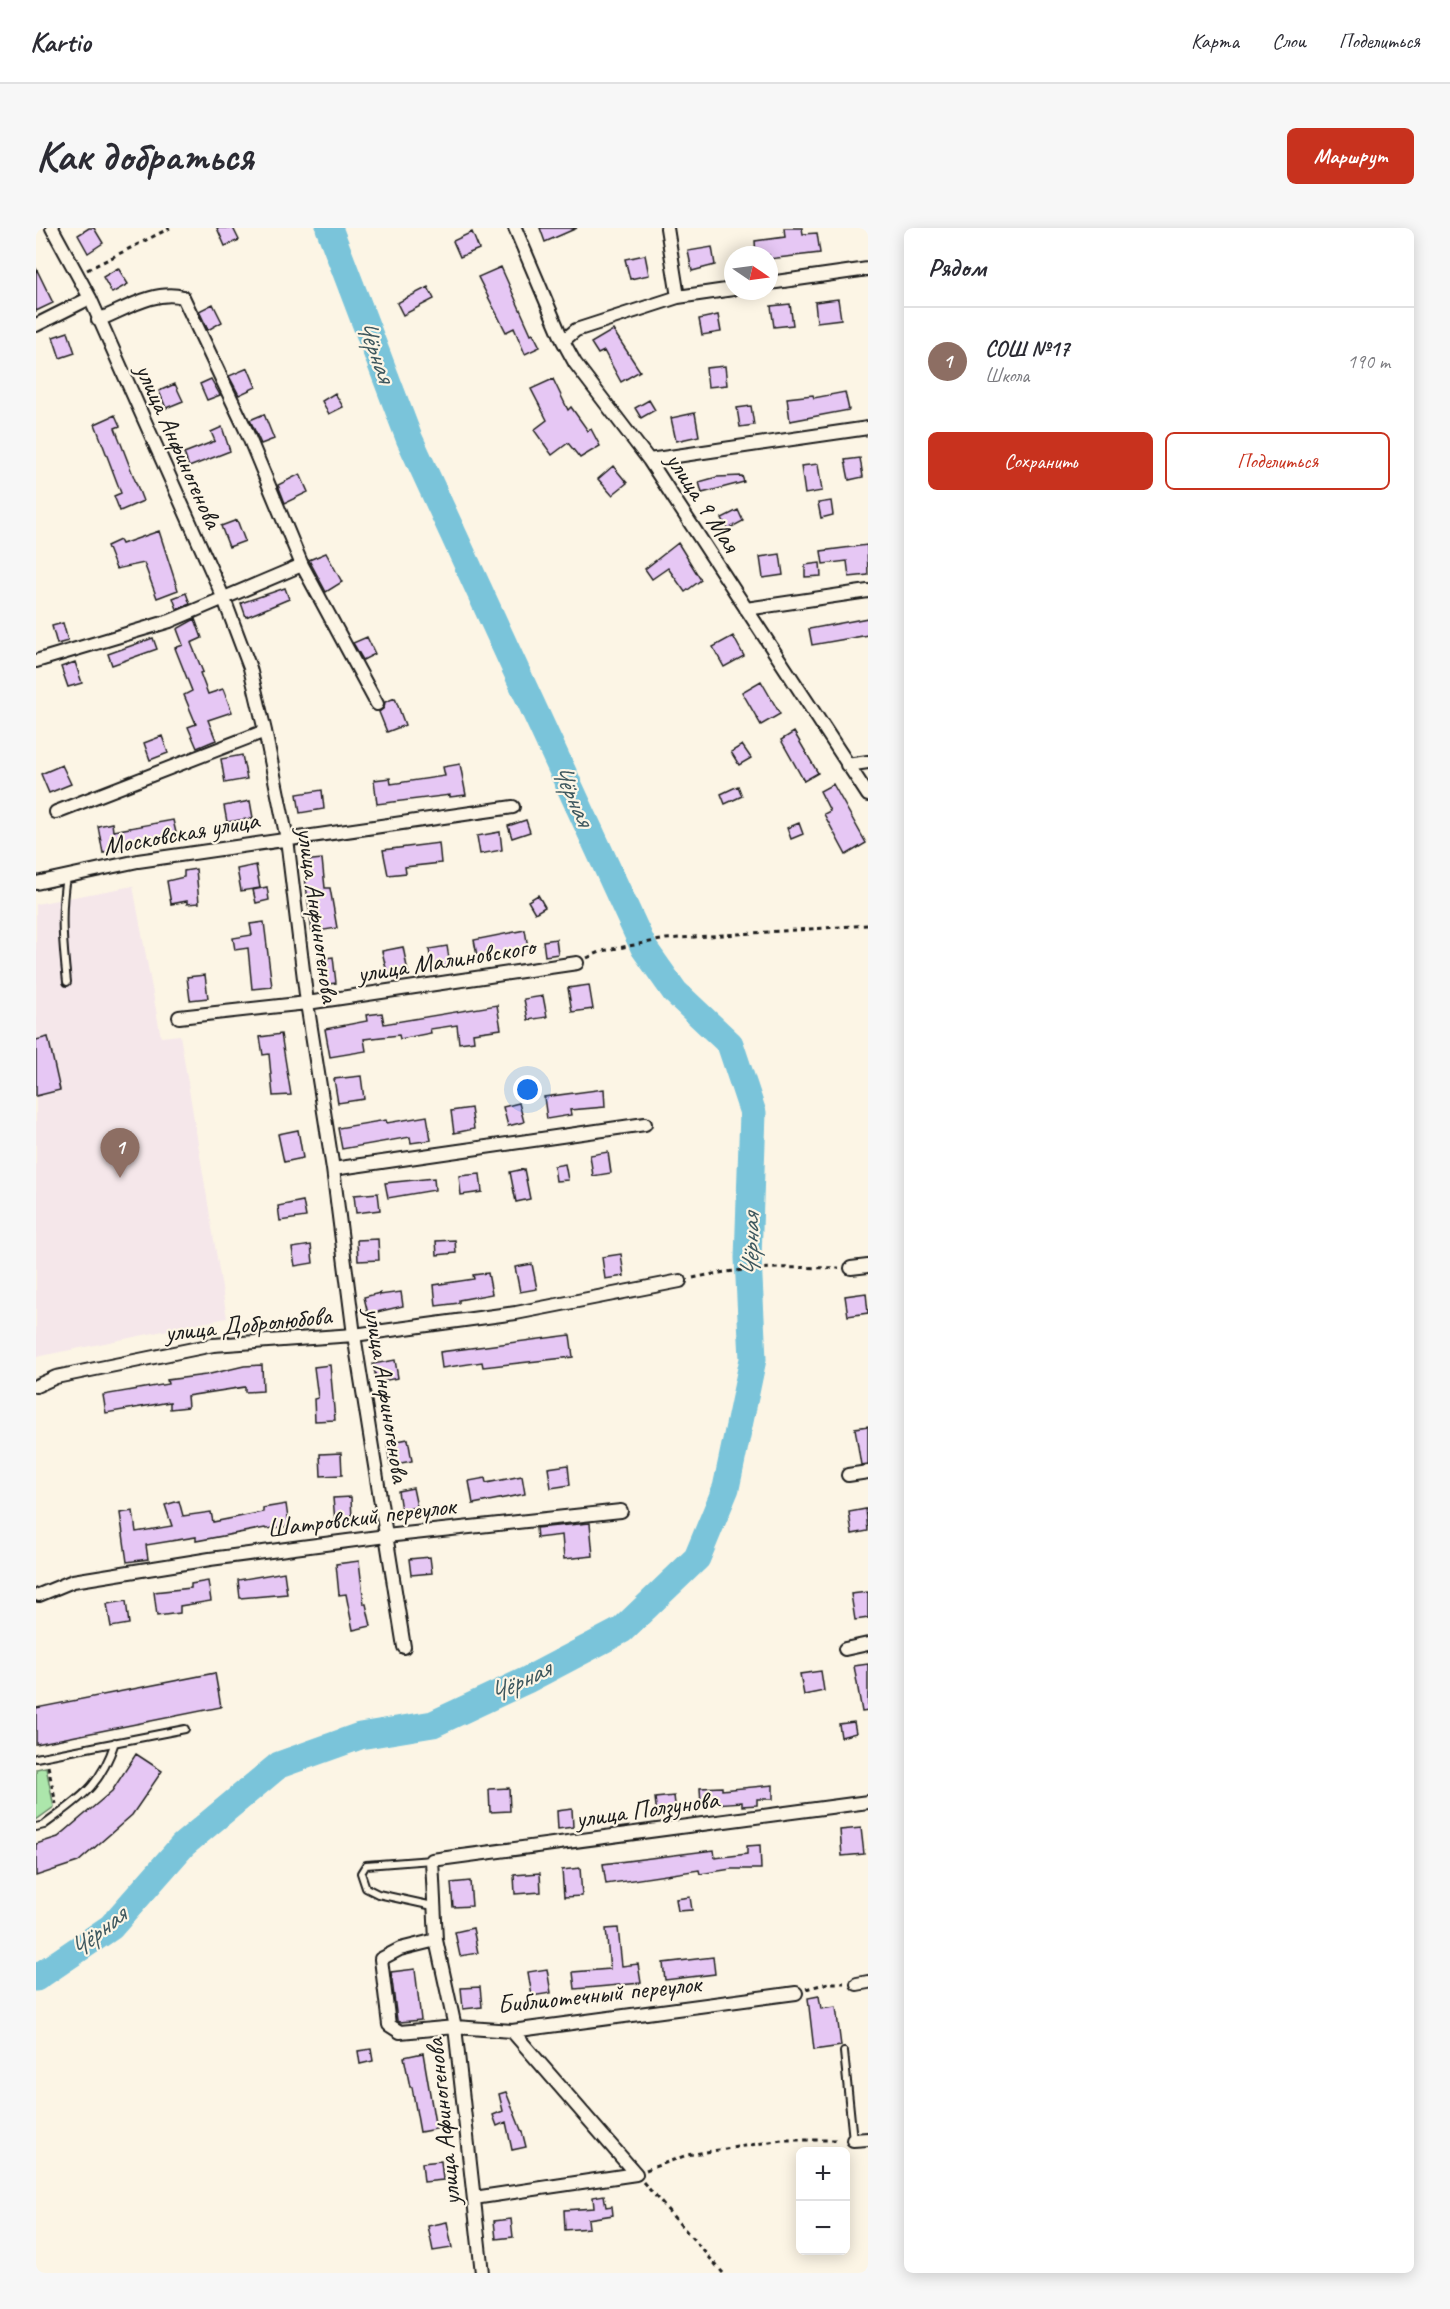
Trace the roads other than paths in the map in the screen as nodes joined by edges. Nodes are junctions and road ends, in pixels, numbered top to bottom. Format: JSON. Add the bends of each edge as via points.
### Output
{"nodes":[{"id":1,"x":52,"y":228,"type":"edge"},
{"id":2,"x":515,"y":228,"type":"edge"},
{"id":3,"x":667,"y":228,"type":"edge"},
{"id":4,"x":868,"y":269,"type":"edge"},
{"id":5,"x":778,"y":283,"type":"edge"},
{"id":6,"x":724,"y":290,"type":"edge"},
{"id":7,"x":678,"y":297,"type":"junction"},
{"id":8,"x":90,"y":298,"type":"junction"},
{"id":9,"x":98,"y":320,"type":"junction"},
{"id":10,"x":36,"y":325,"type":"edge"},
{"id":11,"x":563,"y":341,"type":"junction"},
{"id":12,"x":868,"y":428,"type":"edge"},
{"id":13,"x":648,"y":460,"type":"junction"},
{"id":14,"x":302,"y":565,"type":"junction"},
{"id":15,"x":868,"y":591,"type":"edge"},
{"id":16,"x":224,"y":599,"type":"junction"},
{"id":17,"x":746,"y":609,"type":"junction"},
{"id":18,"x":36,"y":661,"type":"edge"},
{"id":19,"x":377,"y":704,"type":"dead end"},
{"id":20,"x":265,"y":731,"type":"junction"},
{"id":21,"x":868,"y":762,"type":"edge"},
{"id":22,"x":847,"y":765,"type":"junction"},
{"id":23,"x":868,"y":795,"type":"edge"},
{"id":24,"x":513,"y":807,"type":"dead end"},
{"id":25,"x":56,"y":812,"type":"dead end"},
{"id":26,"x":287,"y":839,"type":"junction"},
{"id":27,"x":66,"y":877,"type":"junction"},
{"id":28,"x":36,"y":883,"type":"edge"},
{"id":29,"x":577,"y":963,"type":"dead end"},
{"id":30,"x":67,"y":982,"type":"dead end"},
{"id":31,"x":307,"y":1003,"type":"junction"},
{"id":32,"x":178,"y":1017,"type":"dead end"},
{"id":33,"x":645,"y":1124,"type":"dead end"},
{"id":34,"x":333,"y":1169,"type":"junction"},
{"id":35,"x":868,"y":1266,"type":"edge"},
{"id":36,"x":851,"y":1268,"type":"road end"},
{"id":37,"x":680,"y":1281,"type":"road end"},
{"id":38,"x":354,"y":1335,"type":"junction"},
{"id":39,"x":36,"y":1386,"type":"edge"},
{"id":40,"x":868,"y":1472,"type":"edge"},
{"id":41,"x":848,"y":1475,"type":"dead end"},
{"id":42,"x":621,"y":1511,"type":"dead end"},
{"id":43,"x":386,"y":1536,"type":"junction"},
{"id":44,"x":38,"y":1596,"type":"edge"},
{"id":45,"x":868,"y":1644,"type":"edge"},
{"id":46,"x":404,"y":1647,"type":"dead end"},
{"id":47,"x":845,"y":1648,"type":"dead end"},
{"id":48,"x":185,"y":1729,"type":"dead end"},
{"id":49,"x":115,"y":1742,"type":"junction"},
{"id":50,"x":36,"y":1758,"type":"edge"},
{"id":51,"x":868,"y":1802,"type":"edge"},
{"id":52,"x":36,"y":1827,"type":"edge"},
{"id":53,"x":432,"y":1860,"type":"junction"},
{"id":54,"x":433,"y":1906,"type":"junction"},
{"id":55,"x":436,"y":1940,"type":"junction"},
{"id":56,"x":796,"y":1993,"type":"road end"},
{"id":57,"x":455,"y":2027,"type":"junction"},
{"id":58,"x":512,"y":2031,"type":"junction"},
{"id":59,"x":844,"y":2052,"type":"dead end"},
{"id":60,"x":868,"y":2139,"type":"edge"},
{"id":61,"x":853,"y":2140,"type":"joint"},
{"id":62,"x":474,"y":2198,"type":"junction"},
{"id":63,"x":482,"y":2273,"type":"edge"}],
"edges":[{"from":1,"to":8,"type":"street","name":"улица Анфиногенова"},
{"from":2,"to":11,"type":"street","name":"улица 9 Мая"},
{"from":3,"to":7,"type":"street"},
{"from":4,"to":5,"type":"street"},
{"from":6,"to":7,"type":"street"},
{"from":7,"to":11,"type":"street","via":[[576,330]]},
{"from":8,"to":9,"type":"street","name":"улица Анфиногенова"},
{"from":8,"to":10,"type":"street"},
{"from":9,"to":14,"type":"street","via":[[161,295],[183,297],[245,428]]},
{"from":9,"to":16,"type":"street","name":"улица Анфиногенова"},
{"from":11,"to":13,"type":"street","name":"улица 9 Мая","via":[[575,363]]},
{"from":12,"to":13,"type":"street"},
{"from":13,"to":17,"type":"street","name":"улица 9 Мая"},
{"from":14,"to":16,"type":"street"},
{"from":14,"to":19,"type":"street"},
{"from":15,"to":17,"type":"street"},
{"from":16,"to":18,"type":"street","via":[[170,621]]},
{"from":16,"to":20,"type":"street","name":"улица Анфиногенова","via":[[250,668]]},
{"from":17,"to":22,"type":"street","name":"улица 9 Мая"},
{"from":20,"to":25,"type":"street"},
{"from":20,"to":26,"type":"street","name":"улица Анфиногенова"},
{"from":21,"to":22,"type":"street"},
{"from":22,"to":23,"type":"street","name":"улица 9 Мая"},
{"from":24,"to":26,"type":"street","name":"Московская улица"},
{"from":26,"to":27,"type":"street","name":"Московская улица","via":[[138,861]]},
{"from":26,"to":31,"type":"street","name":"улица Анфиногенова"},
{"from":27,"to":28,"type":"street","name":"Московская улица"},
{"from":27,"to":30,"type":"lane","via":[[61,927]]},
{"from":29,"to":31,"type":"street","name":"улица Малиновского"},
{"from":31,"to":32,"type":"street","name":"улица Малиновского"},
{"from":31,"to":34,"type":"street","name":"улица Анфиногенова"},
{"from":33,"to":34,"type":"street"},
{"from":34,"to":38,"type":"street","name":"улица Анфиногенова"},
{"from":35,"to":36,"type":"street"},
{"from":37,"to":38,"type":"street","name":"улица Добролюбова","via":[[516,1313]]},
{"from":38,"to":39,"type":"street","name":"улица Добролюбова","via":[[213,1345],[56,1377]]},
{"from":38,"to":43,"type":"street","name":"улица Анфиногенова"},
{"from":40,"to":41,"type":"street"},
{"from":42,"to":43,"type":"street","name":"Шатровский переулок"},
{"from":43,"to":44,"type":"street","name":"Шатровский переулок","via":[[73,1581]]},
{"from":43,"to":46,"type":"street","name":"улица Анфиногенова"},
{"from":45,"to":47,"type":"street"},
{"from":48,"to":49,"type":"lane"},
{"from":49,"to":50,"type":"lane"},
{"from":49,"to":52,"type":"lane","via":[[98,1780],[58,1815]]},
{"from":51,"to":53,"type":"street","name":"улица Ползунова"},
{"from":53,"to":54,"type":"street","name":"улица Афиногенова"},
{"from":53,"to":54,"type":"lane","via":[[366,1865],[361,1873],[366,1888],[378,1894]]},
{"from":54,"to":55,"type":"street","name":"улица Афиногенова"},
{"from":55,"to":57,"type":"street","name":"улица Афиногенова"},
{"from":55,"to":57,"type":"street","name":"Библиотечный переулок","via":[[400,1949],[381,1959],[389,2025],[400,2032]]},
{"from":56,"to":58,"type":"street","name":"Библиотечный переулок"},
{"from":57,"to":58,"type":"street","name":"Библиотечный переулок"},
{"from":57,"to":62,"type":"street","name":"улица Афиногенова"},
{"from":58,"to":62,"type":"street","via":[[636,2174]]},
{"from":59,"to":61,"type":"lane"},
{"from":60,"to":61,"type":"street"},
{"from":62,"to":63,"type":"street","name":"улица Афиногенова"}]}
